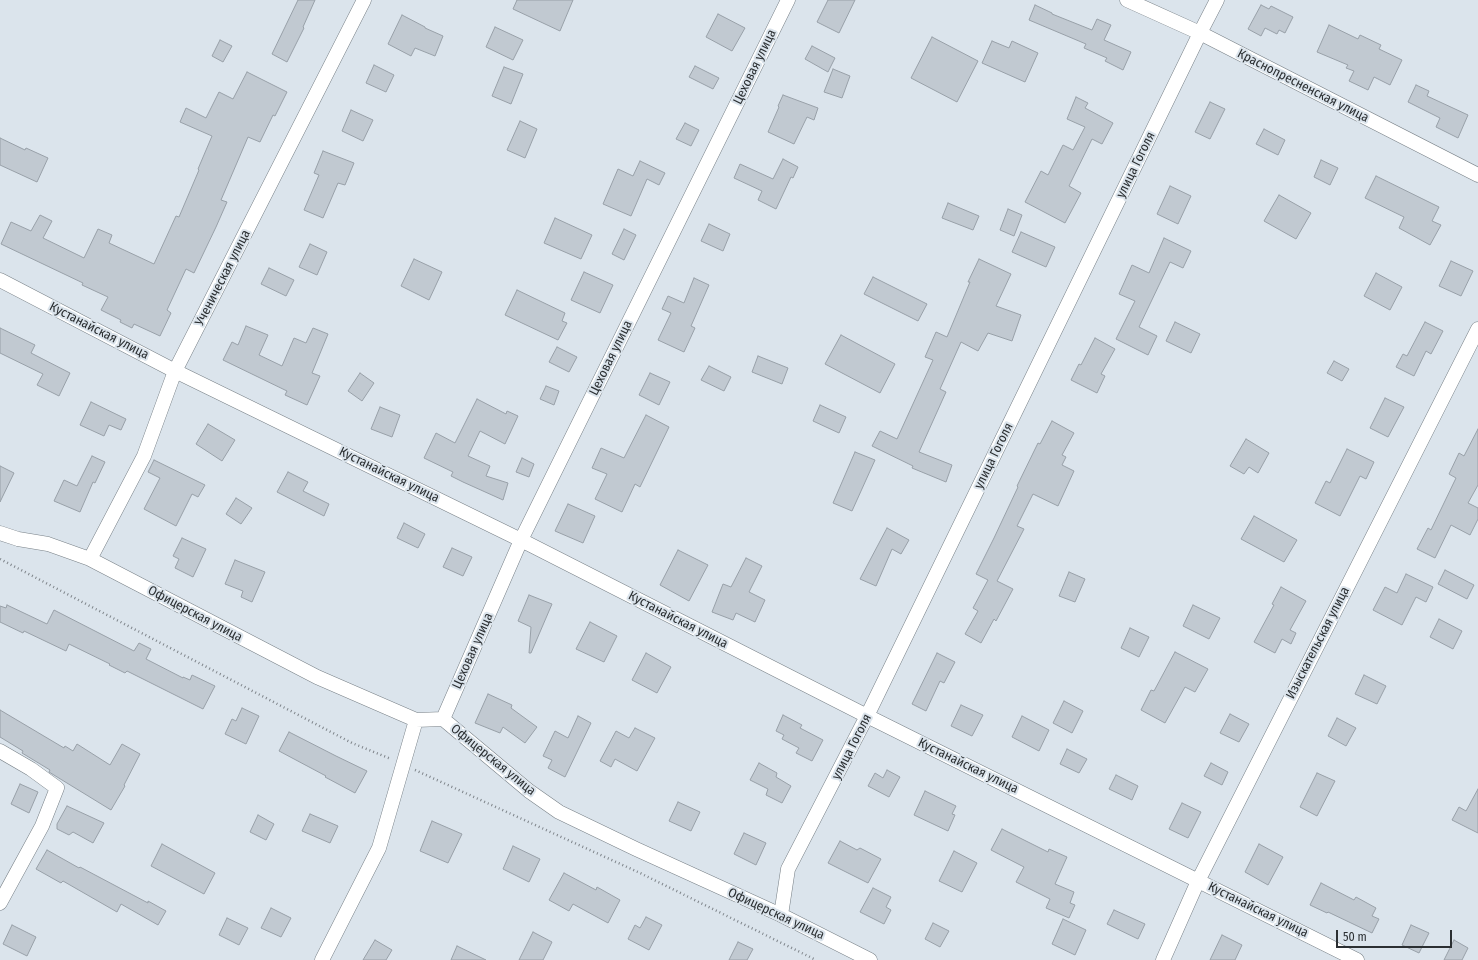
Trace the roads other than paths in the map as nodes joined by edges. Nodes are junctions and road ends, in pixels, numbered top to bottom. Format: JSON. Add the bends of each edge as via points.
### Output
{"nodes":[{"id":1,"x":364,"y":0,"type":"edge"},
{"id":2,"x":788,"y":0,"type":"edge"},
{"id":3,"x":1126,"y":0,"type":"edge"},
{"id":4,"x":1217,"y":0,"type":"edge"},
{"id":5,"x":1200,"y":33,"type":"junction"},
{"id":6,"x":1478,"y":175,"type":"edge"},
{"id":7,"x":0,"y":280,"type":"edge"},
{"id":8,"x":1478,"y":329,"type":"edge"},
{"id":9,"x":175,"y":371,"type":"junction"},
{"id":10,"x":0,"y":533,"type":"edge"},
{"id":11,"x":521,"y":540,"type":"junction"},
{"id":12,"x":90,"y":559,"type":"junction"},
{"id":13,"x":867,"y":716,"type":"junction"},
{"id":14,"x":443,"y":719,"type":"junction"},
{"id":15,"x":416,"y":720,"type":"junction"},
{"id":16,"x":0,"y":751,"type":"edge"},
{"id":17,"x":1198,"y":881,"type":"junction"},
{"id":18,"x":0,"y":903,"type":"edge"},
{"id":19,"x":781,"y":914,"type":"junction"},
{"id":20,"x":322,"y":960,"type":"edge"},
{"id":21,"x":870,"y":960,"type":"edge"},
{"id":22,"x":1163,"y":960,"type":"edge"},
{"id":23,"x":1357,"y":960,"type":"edge"}],
"edges":[{"from":1,"to":9,"type":"street","name":"Ученическая улица"},
{"from":2,"to":11,"type":"street","name":"Цеховая улица"},
{"from":3,"to":5,"type":"street","name":"Краснопресненская улица"},
{"from":4,"to":5,"type":"street","name":"улица Гоголя"},
{"from":5,"to":6,"type":"street","name":"Краснопресненская улица"},
{"from":5,"to":13,"type":"street","name":"улица Гоголя"},
{"from":7,"to":9,"type":"street","name":"Кустанайская улица"},
{"from":8,"to":17,"type":"street","name":"Изыскательская улица"},
{"from":9,"to":11,"type":"street","name":"Кустанайская улица"},
{"from":9,"to":12,"type":"street","name":"Ученическая улица","via":[[144,456]]},
{"from":10,"to":12,"type":"street","name":"Офицерская улица","via":[[48,544]]},
{"from":11,"to":13,"type":"street","name":"Кустанайская улица"},
{"from":11,"to":14,"type":"street","name":"Цеховая улица"},
{"from":12,"to":15,"type":"street","name":"Офицерская улица","via":[[317,678]]},
{"from":13,"to":17,"type":"street","name":"Кустанайская улица"},
{"from":13,"to":19,"type":"street","name":"улица Гоголя","via":[[788,869]]},
{"from":14,"to":15,"type":"street","name":"Офицерская улица"},
{"from":14,"to":19,"type":"street","name":"Офицерская улица","via":[[529,791],[559,812]]},
{"from":15,"to":20,"type":"street","via":[[379,848]]},
{"from":16,"to":18,"type":"street","via":[[57,788],[42,826]]},
{"from":17,"to":22,"type":"street","name":"Изыскательская улица"},
{"from":17,"to":23,"type":"street","name":"Кустанайская улица"},
{"from":19,"to":21,"type":"street","name":"Офицерская улица"}]}
